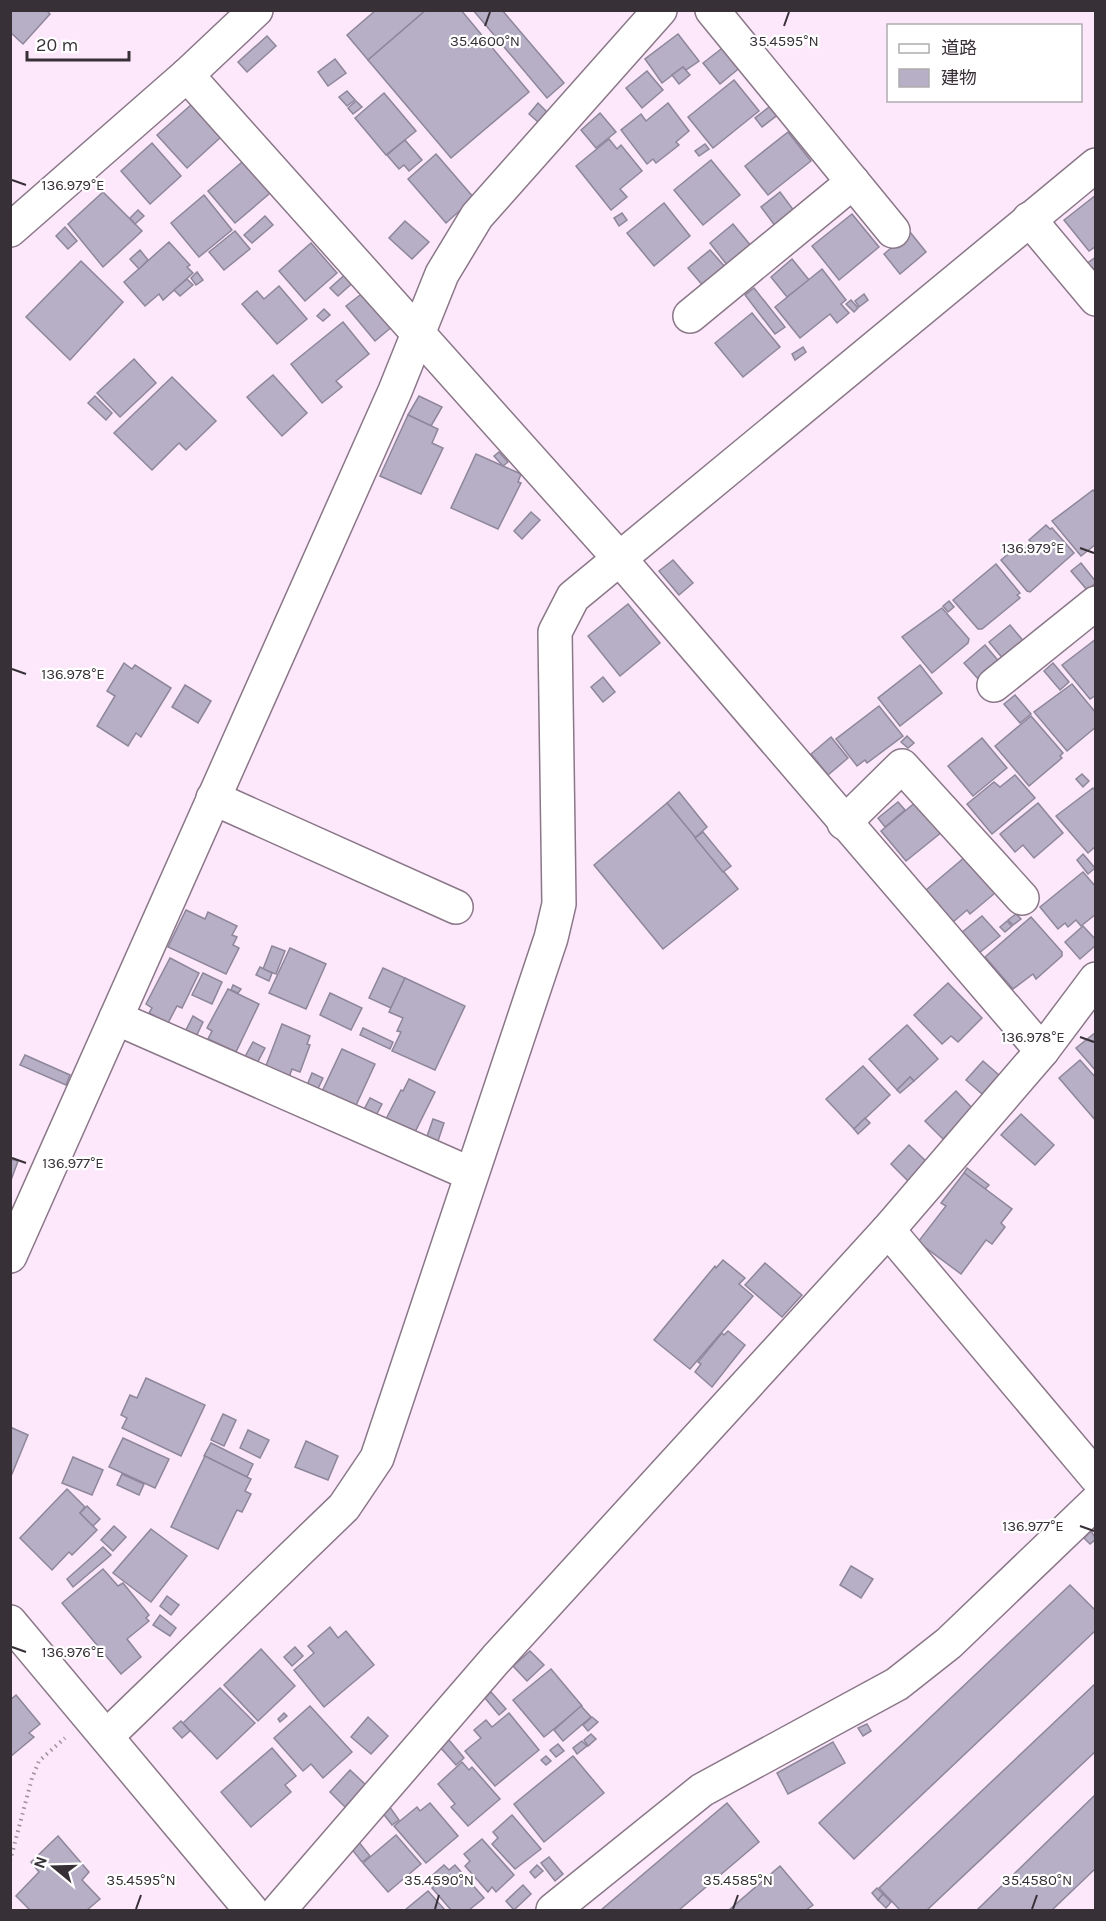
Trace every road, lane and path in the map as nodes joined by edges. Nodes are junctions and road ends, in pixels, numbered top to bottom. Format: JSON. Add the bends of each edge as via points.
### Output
{"nodes":[{"id":1,"x":256,"y":10,"type":"edge"},
{"id":2,"x":660,"y":10,"type":"edge"},
{"id":3,"x":712,"y":10,"type":"edge"},
{"id":4,"x":187,"y":75,"type":"junction"},
{"id":5,"x":1095,"y":165,"type":"edge"},
{"id":6,"x":853,"y":182,"type":"junction"},
{"id":7,"x":1029,"y":219,"type":"junction"},
{"id":8,"x":11,"y":229,"type":"edge"},
{"id":9,"x":893,"y":231,"type":"dead end"},
{"id":10,"x":1095,"y":299,"type":"edge"},
{"id":11,"x":690,"y":316,"type":"dead end"},
{"id":12,"x":418,"y":334,"type":"junction"},
{"id":13,"x":619,"y":558,"type":"junction"},
{"id":14,"x":1095,"y":603,"type":"edge"},
{"id":15,"x":994,"y":685,"type":"dead end"},
{"id":16,"x":213,"y":798,"type":"junction"},
{"id":17,"x":844,"y":823,"type":"junction"},
{"id":18,"x":1022,"y":898,"type":"dead end"},
{"id":19,"x":456,"y":907,"type":"dead end"},
{"id":20,"x":1095,"y":979,"type":"edge"},
{"id":21,"x":116,"y":1018,"type":"junction"},
{"id":22,"x":1042,"y":1052,"type":"junction"},
{"id":23,"x":471,"y":1174,"type":"junction"},
{"id":24,"x":888,"y":1230,"type":"junction"},
{"id":25,"x":10,"y":1256,"type":"edge"},
{"id":26,"x":1095,"y":1477,"type":"edge"},
{"id":27,"x":1095,"y":1502,"type":"edge"},
{"id":28,"x":10,"y":1622,"type":"edge"},
{"id":29,"x":99,"y":1726,"type":"junction"},
{"id":30,"x":10,"y":1862,"type":"edge"},
{"id":31,"x":251,"y":1911,"type":"edge"},
{"id":32,"x":279,"y":1911,"type":"edge"},
{"id":33,"x":553,"y":1911,"type":"edge"}],
"edges":[{"from":1,"to":4,"type":"street"},
{"from":2,"to":12,"type":"street","via":[[477,216],[442,274]]},
{"from":3,"to":6,"type":"street"},
{"from":4,"to":8,"type":"street"},
{"from":4,"to":12,"type":"street"},
{"from":5,"to":7,"type":"street"},
{"from":6,"to":9,"type":"street"},
{"from":6,"to":11,"type":"street"},
{"from":7,"to":10,"type":"street"},
{"from":7,"to":13,"type":"street"},
{"from":12,"to":13,"type":"street"},
{"from":12,"to":16,"type":"street"},
{"from":13,"to":17,"type":"street"},
{"from":13,"to":23,"type":"street","via":[[573,597],[555,632],[559,904]]},
{"from":14,"to":15,"type":"street"},
{"from":16,"to":19,"type":"street"},
{"from":16,"to":21,"type":"street"},
{"from":17,"to":18,"type":"street","via":[[902,766]]},
{"from":17,"to":22,"type":"street"},
{"from":20,"to":22,"type":"street"},
{"from":21,"to":23,"type":"street"},
{"from":21,"to":25,"type":"street"},
{"from":22,"to":24,"type":"street"},
{"from":23,"to":29,"type":"street","via":[[377,1458],[344,1507]]},
{"from":24,"to":26,"type":"street"},
{"from":24,"to":32,"type":"street","via":[[495,1659]]},
{"from":27,"to":33,"type":"street","via":[[949,1643],[897,1684],[702,1790]]},
{"from":28,"to":29,"type":"street"},
{"from":29,"to":30,"type":"path","via":[[39,1761]]},
{"from":29,"to":31,"type":"street"}]}
